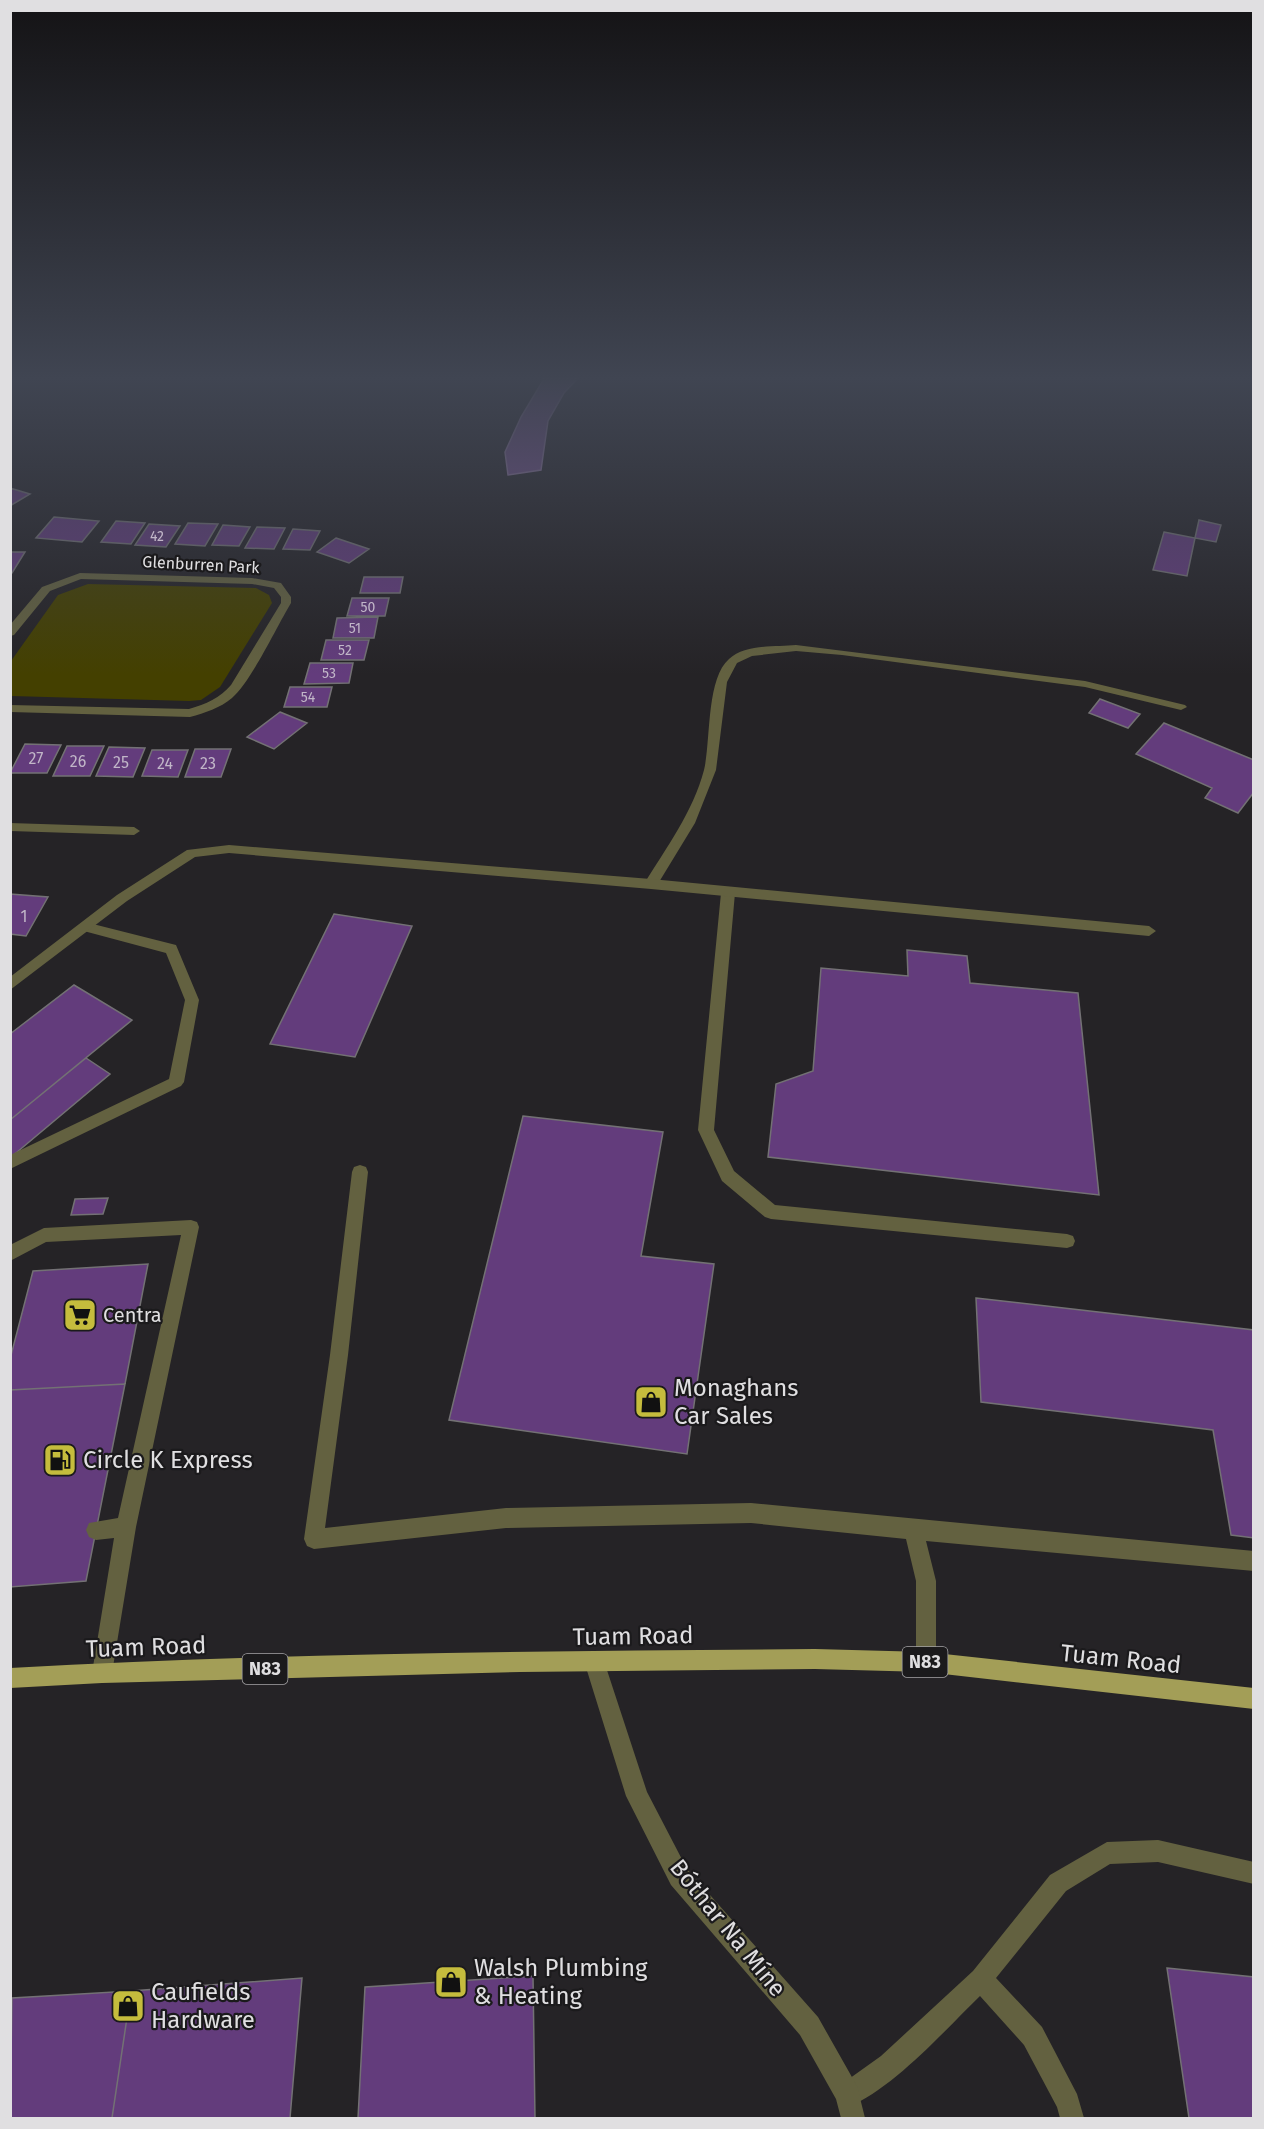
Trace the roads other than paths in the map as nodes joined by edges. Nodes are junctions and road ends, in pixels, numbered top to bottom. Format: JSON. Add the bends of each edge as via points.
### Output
{"nodes":[{"id":1,"x":10,"y":633,"type":"edge"},
{"id":2,"x":1181,"y":707,"type":"dead end"},
{"id":3,"x":10,"y":708,"type":"edge"},
{"id":4,"x":10,"y":827,"type":"edge"},
{"id":5,"x":135,"y":831,"type":"dead end"},
{"id":6,"x":651,"y":884,"type":"junction"},
{"id":7,"x":728,"y":893,"type":"junction"},
{"id":8,"x":85,"y":927,"type":"junction"},
{"id":9,"x":1149,"y":931,"type":"dead end"},
{"id":10,"x":10,"y":985,"type":"edge"},
{"id":11,"x":10,"y":1163,"type":"edge"},
{"id":12,"x":360,"y":1172,"type":"dead end"},
{"id":13,"x":1067,"y":1241,"type":"dead end"},
{"id":14,"x":10,"y":1254,"type":"edge"},
{"id":15,"x":126,"y":1527,"type":"junction"},
{"id":16,"x":96,"y":1530,"type":"dead end"},
{"id":17,"x":913,"y":1530,"type":"junction"},
{"id":18,"x":1254,"y":1561,"type":"edge"},
{"id":19,"x":594,"y":1662,"type":"junction"},
{"id":20,"x":926,"y":1662,"type":"junction"},
{"id":21,"x":102,"y":1673,"type":"junction"},
{"id":22,"x":10,"y":1678,"type":"edge"},
{"id":23,"x":1254,"y":1700,"type":"edge"},
{"id":24,"x":1254,"y":1873,"type":"edge"},
{"id":25,"x":981,"y":1979,"type":"junction"},
{"id":26,"x":848,"y":2095,"type":"junction"},
{"id":27,"x":853,"y":2118,"type":"edge"},
{"id":28,"x":1072,"y":2118,"type":"edge"}],
"edges":[{"from":1,"to":3,"type":"street","name":"Glenburren Park","via":[[46,589],[80,576],[252,581],[277,585],[286,597],[236,687],[206,709],[190,713]]},
{"from":2,"to":6,"type":"street","via":[[1085,684],[842,652],[796,648],[749,653],[733,661],[721,682],[710,770],[689,823]]},
{"from":4,"to":5,"type":"street"},
{"from":6,"to":7,"type":"street"},
{"from":6,"to":8,"type":"street","via":[[229,849],[192,853]]},
{"from":7,"to":9,"type":"street"},
{"from":7,"to":13,"type":"street","via":[[706,1130],[728,1176],[771,1212]]},
{"from":8,"to":10,"type":"street"},
{"from":8,"to":11,"type":"street","via":[[171,949],[192,1000],[176,1082]]},
{"from":12,"to":17,"type":"street","via":[[314,1539],[506,1518],[751,1513]]},
{"from":14,"to":15,"type":"street","via":[[44,1235],[191,1227]]},
{"from":15,"to":16,"type":"street"},
{"from":15,"to":21,"type":"street"},
{"from":17,"to":18,"type":"street"},
{"from":17,"to":20,"type":"street","via":[[926,1581]]},
{"from":19,"to":20,"type":"main road","name":"Tuam Road","number":"N83"},
{"from":19,"to":21,"type":"main road","name":"Tuam Road","number":"N83"},
{"from":19,"to":26,"type":"street","name":"Bóthar Na Míne","via":[[637,1796],[679,1877],[809,2026]]},
{"from":20,"to":23,"type":"main road","name":"Tuam Road","number":"N83"},
{"from":21,"to":22,"type":"main road","name":"Tuam Road","number":"N83"},
{"from":24,"to":25,"type":"street","via":[[1158,1851],[1107,1853],[1058,1883]]},
{"from":25,"to":26,"type":"street","via":[[890,2065]]},
{"from":25,"to":28,"type":"street","via":[[1033,2036]]},
{"from":26,"to":27,"type":"street","name":"Bóthar Na Míne"}]}
